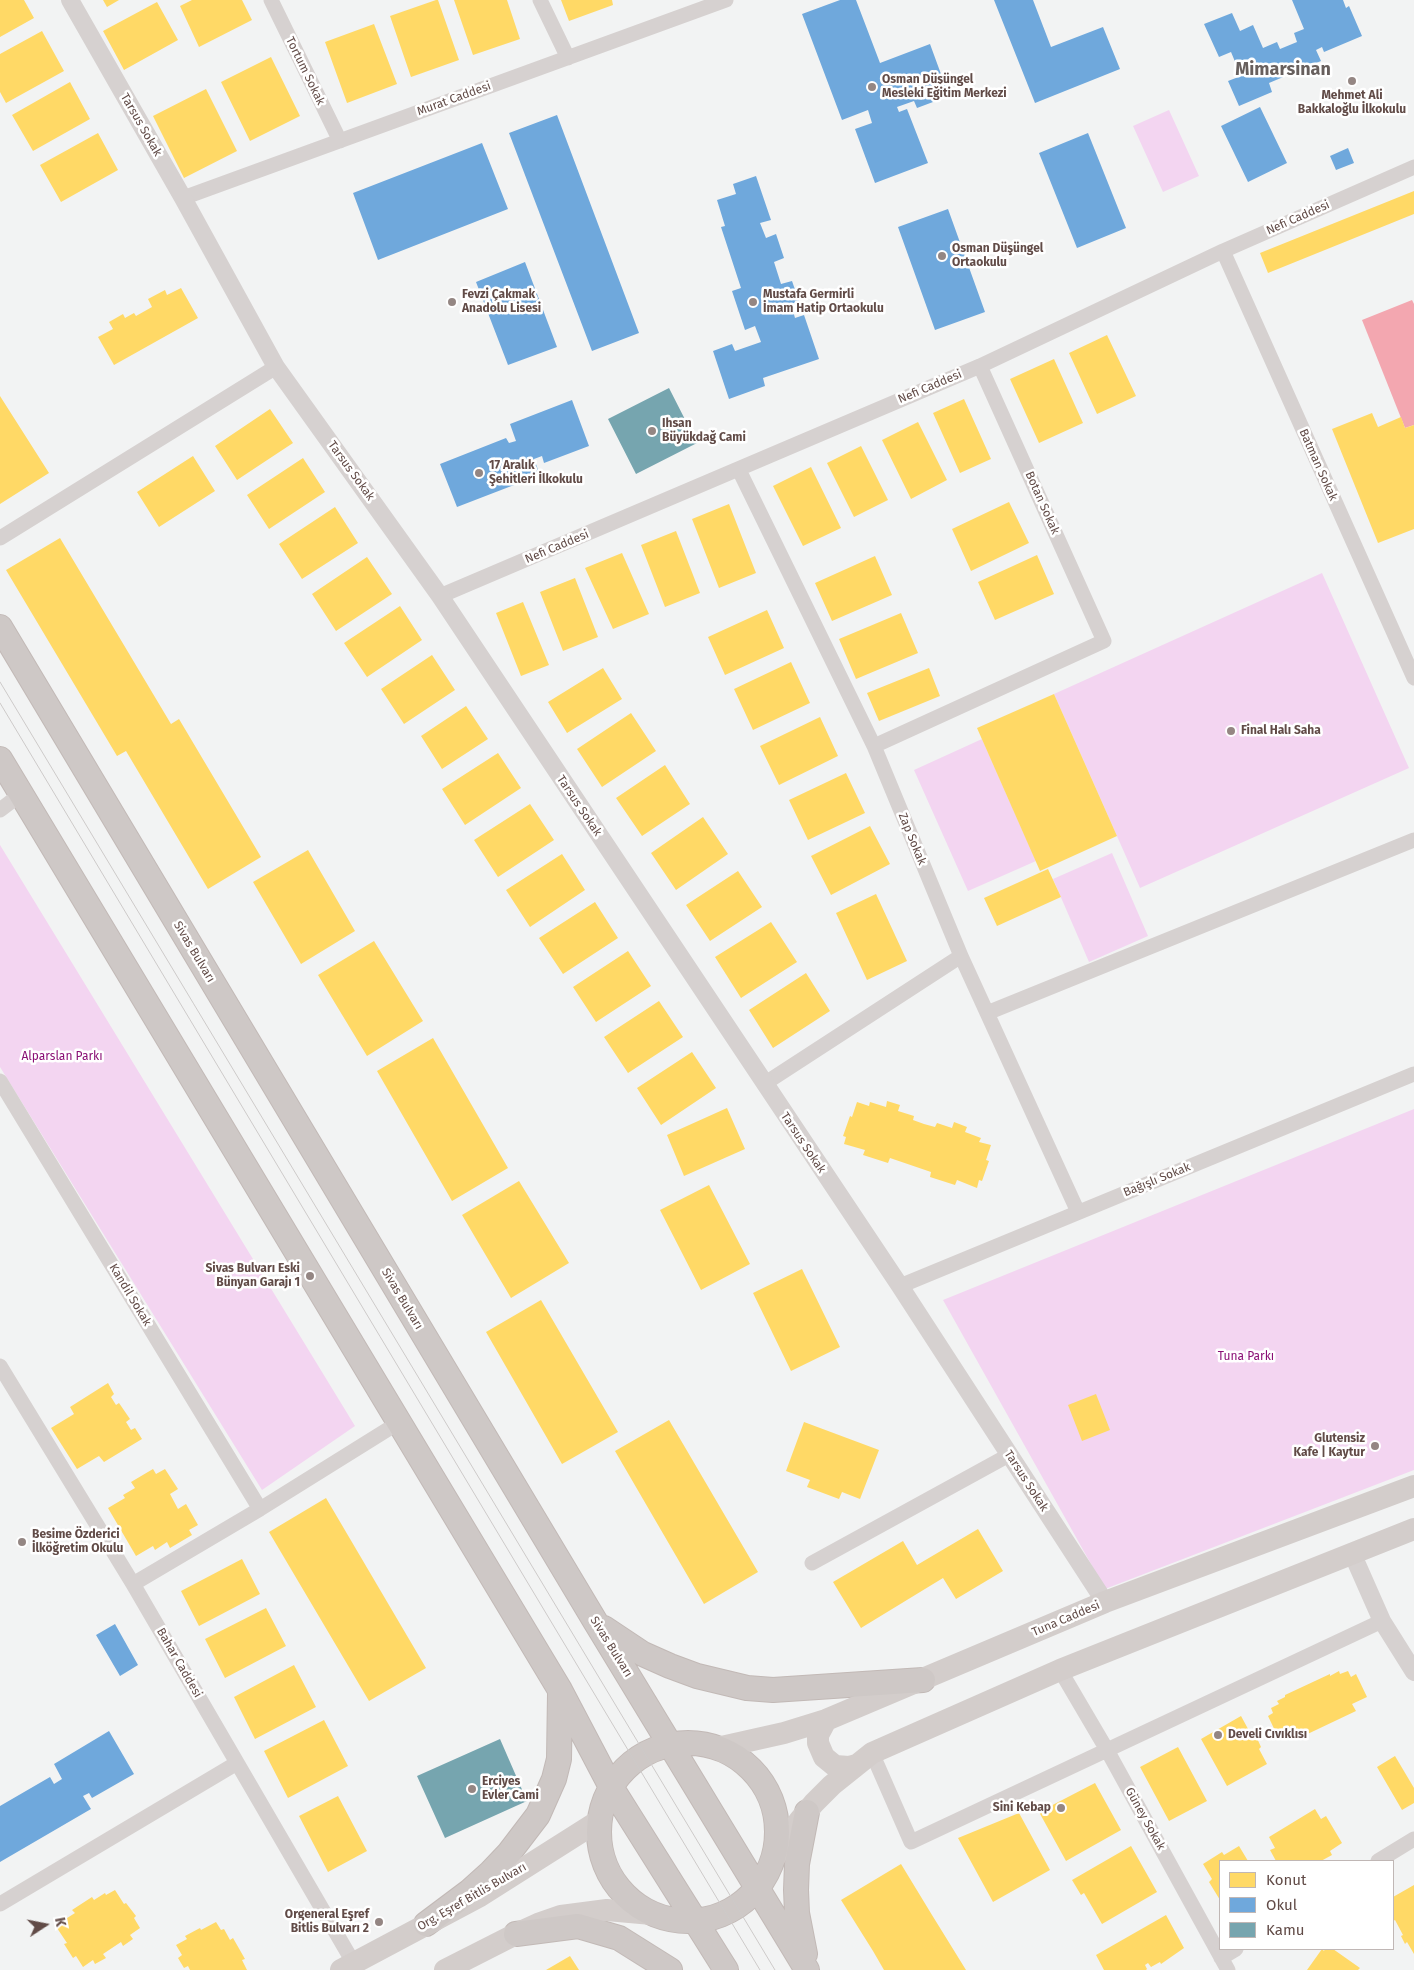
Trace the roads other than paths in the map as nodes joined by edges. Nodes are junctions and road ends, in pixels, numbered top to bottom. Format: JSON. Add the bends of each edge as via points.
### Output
{"nodes":[{"id":1,"x":70,"y":0,"type":"edge"},
{"id":2,"x":271,"y":0,"type":"edge"},
{"id":3,"x":540,"y":0,"type":"edge"},
{"id":4,"x":726,"y":0,"type":"edge"},
{"id":5,"x":568,"y":58,"type":"junction"},
{"id":6,"x":340,"y":141,"type":"junction"},
{"id":7,"x":1414,"y":167,"type":"edge"},
{"id":8,"x":183,"y":198,"type":"junction"},
{"id":9,"x":1223,"y":252,"type":"junction"},
{"id":10,"x":980,"y":366,"type":"junction"},
{"id":11,"x":276,"y":367,"type":"junction"},
{"id":12,"x":739,"y":470,"type":"junction"},
{"id":13,"x":0,"y":538,"type":"edge"},
{"id":14,"x":440,"y":596,"type":"junction"},
{"id":15,"x":0,"y":627,"type":"edge"},
{"id":16,"x":1414,"y":678,"type":"edge"},
{"id":17,"x":874,"y":746,"type":"junction"},
{"id":18,"x":0,"y":759,"type":"edge"},
{"id":19,"x":21,"y":794,"type":"junction"},
{"id":20,"x":0,"y":810,"type":"edge"},
{"id":21,"x":1414,"y":840,"type":"edge"},
{"id":22,"x":961,"y":956,"type":"junction"},
{"id":23,"x":987,"y":1013,"type":"junction"},
{"id":24,"x":1414,"y":1074,"type":"edge"},
{"id":25,"x":0,"y":1081,"type":"edge"},
{"id":26,"x":764,"y":1084,"type":"junction"},
{"id":27,"x":1078,"y":1212,"type":"junction"},
{"id":28,"x":900,"y":1286,"type":"junction"},
{"id":29,"x":0,"y":1366,"type":"edge"},
{"id":30,"x":398,"y":1423,"type":"junction"},
{"id":31,"x":1009,"y":1455,"type":"junction"},
{"id":32,"x":1414,"y":1486,"type":"edge"},
{"id":33,"x":260,"y":1509,"type":"junction"},
{"id":34,"x":1414,"y":1529,"type":"edge"},
{"id":35,"x":1352,"y":1553,"type":"junction"},
{"id":36,"x":812,"y":1563,"type":"dead end"},
{"id":37,"x":133,"y":1584,"type":"junction"},
{"id":38,"x":1105,"y":1602,"type":"junction"},
{"id":39,"x":595,"y":1621,"type":"junction"},
{"id":40,"x":1382,"y":1621,"type":"junction"},
{"id":41,"x":1060,"y":1670,"type":"junction"},
{"id":42,"x":1414,"y":1672,"type":"edge"},
{"id":43,"x":923,"y":1680,"type":"junction"},
{"id":44,"x":560,"y":1690,"type":"junction"},
{"id":45,"x":826,"y":1720,"type":"junction"},
{"id":46,"x":672,"y":1744,"type":"junction"},
{"id":47,"x":717,"y":1748,"type":"junction"},
{"id":48,"x":1107,"y":1750,"type":"junction"},
{"id":49,"x":864,"y":1759,"type":"junction"},
{"id":50,"x":237,"y":1763,"type":"junction"},
{"id":51,"x":611,"y":1787,"type":"junction"},
{"id":52,"x":807,"y":1812,"type":"junction"},
{"id":53,"x":600,"y":1820,"type":"junction"},
{"id":54,"x":1414,"y":1839,"type":"edge"},
{"id":55,"x":772,"y":1860,"type":"junction"},
{"id":56,"x":1380,"y":1860,"type":"edge"},
{"id":57,"x":758,"y":1887,"type":"junction"},
{"id":58,"x":0,"y":1904,"type":"edge"},
{"id":59,"x":652,"y":1914,"type":"junction"},
{"id":60,"x":696,"y":1921,"type":"junction"},
{"id":61,"x":426,"y":1924,"type":"junction"},
{"id":62,"x":516,"y":1934,"type":"junction"},
{"id":63,"x":1235,"y":1950,"type":"edge"},
{"id":64,"x":1224,"y":1964,"type":"edge"},
{"id":65,"x":347,"y":1966,"type":"edge"},
{"id":66,"x":662,"y":1966,"type":"edge"},
{"id":67,"x":445,"y":1970,"type":"edge"},
{"id":68,"x":726,"y":1970,"type":"edge"},
{"id":69,"x":809,"y":1970,"type":"edge"}],
"edges":[{"from":1,"to":8,"type":"street","name":"Tarsus Sokak"},
{"from":2,"to":6,"type":"street","name":"Tortum Sokak"},
{"from":3,"to":5,"type":"street"},
{"from":4,"to":5,"type":"street","name":"Murat Caddesi"},
{"from":5,"to":6,"type":"street","name":"Murat Caddesi"},
{"from":6,"to":8,"type":"street","name":"Murat Caddesi"},
{"from":7,"to":9,"type":"street","name":"Nefi Caddesi"},
{"from":8,"to":11,"type":"street","name":"Tarsus Sokak"},
{"from":9,"to":10,"type":"street","name":"Nefi Caddesi"},
{"from":9,"to":16,"type":"street","name":"Batman Sokak"},
{"from":10,"to":12,"type":"street","name":"Nefi Caddesi"},
{"from":10,"to":17,"type":"street","name":"Botan Sokak","via":[[1104,641]]},
{"from":11,"to":13,"type":"street"},
{"from":11,"to":14,"type":"street","name":"Tarsus Sokak"},
{"from":12,"to":14,"type":"street","name":"Nefi Caddesi"},
{"from":12,"to":17,"type":"street","name":"Zap Sokak"},
{"from":14,"to":26,"type":"street","name":"Tarsus Sokak"},
{"from":15,"to":39,"type":"highway","name":"Sivas Bulvarı"},
{"from":17,"to":22,"type":"street","name":"Zap Sokak"},
{"from":18,"to":19,"type":"highway"},
{"from":19,"to":20,"type":"street"},
{"from":19,"to":30,"type":"highway"},
{"from":21,"to":23,"type":"street"},
{"from":22,"to":23,"type":"street","name":"Zap Sokak"},
{"from":22,"to":26,"type":"street"},
{"from":23,"to":27,"type":"street","name":"Zap Sokak"},
{"from":24,"to":27,"type":"street","name":"Bağışlı Sokak"},
{"from":25,"to":33,"type":"street","name":"Kandil Sokak"},
{"from":26,"to":28,"type":"street","name":"Tarsus Sokak"},
{"from":27,"to":28,"type":"street","name":"Bağışlı Sokak"},
{"from":28,"to":31,"type":"street","name":"Tarsus Sokak"},
{"from":29,"to":37,"type":"street","name":"Bahar Caddesi"},
{"from":30,"to":33,"type":"street"},
{"from":30,"to":44,"type":"highway"},
{"from":31,"to":36,"type":"street"},
{"from":31,"to":38,"type":"street","name":"Tarsus Sokak"},
{"from":32,"to":38,"type":"main road","name":"Tuna Caddesi"},
{"from":33,"to":37,"type":"street"},
{"from":34,"to":35,"type":"main road"},
{"from":35,"to":40,"type":"street"},
{"from":35,"to":41,"type":"main road"},
{"from":37,"to":50,"type":"street","name":"Bahar Caddesi"},
{"from":38,"to":43,"type":"main road","name":"Tuna Caddesi"},
{"from":39,"to":43,"type":"highway","via":[[618,1639],[670,1666],[747,1688],[773,1690]]},
{"from":39,"to":46,"type":"highway","name":"Sivas Bulvarı"},
{"from":40,"to":42,"type":"street"},
{"from":40,"to":48,"type":"street"},
{"from":41,"to":48,"type":"street","name":"Güney Sokak"},
{"from":41,"to":49,"type":"main road"},
{"from":43,"to":45,"type":"main road","name":"Tuna Caddesi"},
{"from":44,"to":51,"type":"highway"},
{"from":44,"to":61,"type":"highway","via":[[559,1759],[551,1788],[538,1815],[490,1873]]},
{"from":45,"to":47,"type":"main road","name":"Tuna Caddesi"},
{"from":45,"to":49,"type":"main road","via":[[818,1735],[824,1757],[835,1766],[849,1767]]},
{"from":46,"to":47,"type":"highway"},
{"from":46,"to":51,"type":"highway","via":[[634,1761]]},
{"from":46,"to":57,"type":"highway","name":"Sivas Bulvarı"},
{"from":47,"to":55,"type":"highway","via":[[744,1763],[768,1793],[777,1830]]},
{"from":48,"to":49,"type":"street","via":[[911,1842]]},
{"from":48,"to":64,"type":"street","name":"Güney Sokak"},
{"from":49,"to":52,"type":"main road","via":[[832,1785]]},
{"from":50,"to":58,"type":"street"},
{"from":50,"to":65,"type":"street","name":"Bahar Caddesi"},
{"from":51,"to":53,"type":"highway"},
{"from":51,"to":60,"type":"highway"},
{"from":52,"to":55,"type":"main road"},
{"from":52,"to":69,"type":"highway","via":[[797,1864],[796,1890],[801,1937]]},
{"from":53,"to":59,"type":"highway","via":[[600,1845],[609,1873],[627,1897]]},
{"from":53,"to":61,"type":"main road","name":"Org. Eşref Bitlis Bulvarı","via":[[480,1896]]},
{"from":54,"to":56,"type":"street"},
{"from":55,"to":57,"type":"highway"},
{"from":57,"to":60,"type":"highway","via":[[726,1913]]},
{"from":57,"to":69,"type":"highway","name":"Sivas Bulvarı"},
{"from":59,"to":60,"type":"highway","via":[[666,1919]]},
{"from":59,"to":62,"type":"main road","via":[[615,1910],[585,1912],[561,1916]]},
{"from":60,"to":68,"type":"highway"},
{"from":61,"to":65,"type":"main road","name":"Org. Eşref Bitlis Bulvarı"},
{"from":62,"to":66,"type":"highway","via":[[578,1926],[619,1938]]},
{"from":62,"to":67,"type":"main road"},
{"from":63,"to":64,"type":"street"}]}
